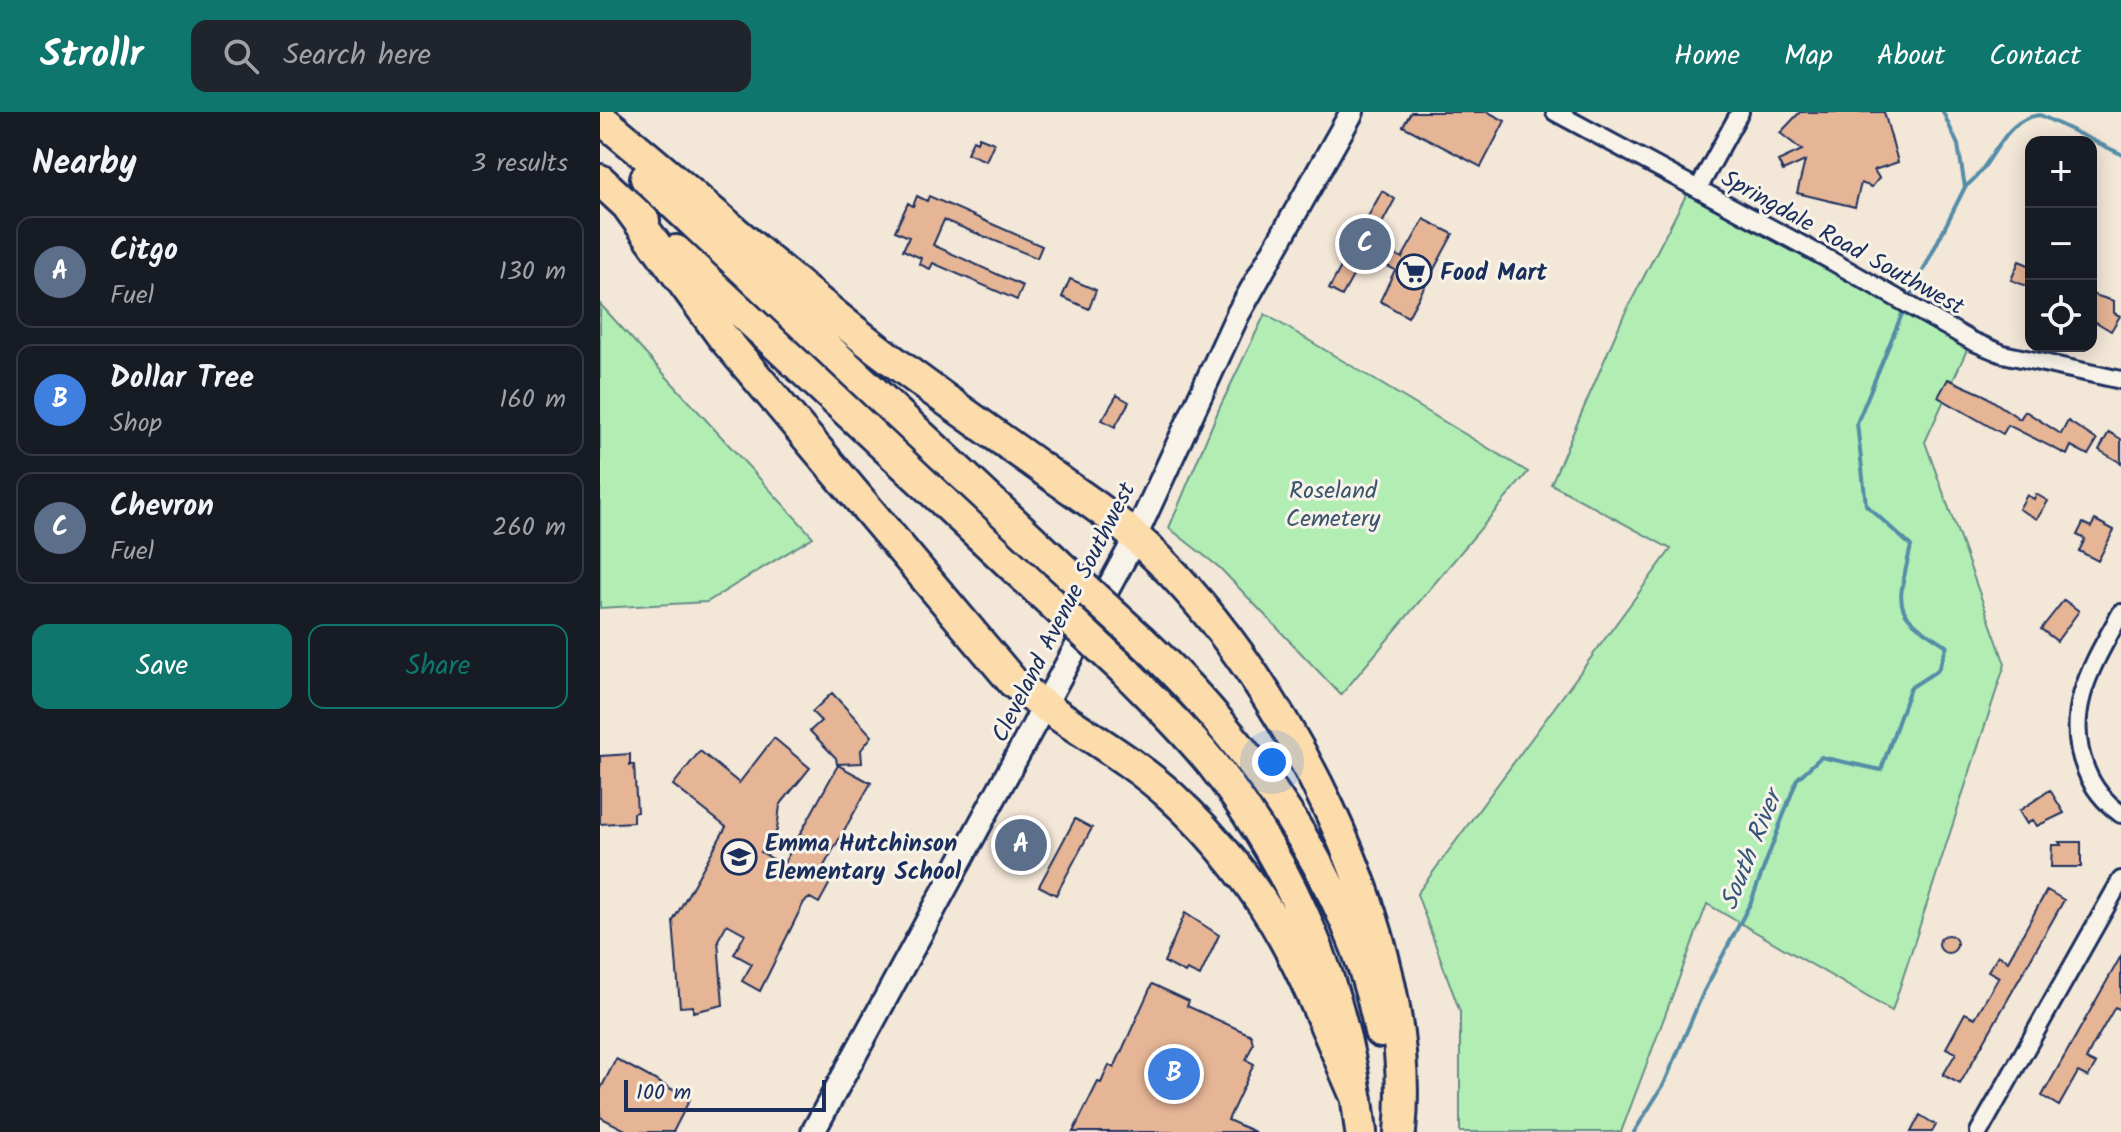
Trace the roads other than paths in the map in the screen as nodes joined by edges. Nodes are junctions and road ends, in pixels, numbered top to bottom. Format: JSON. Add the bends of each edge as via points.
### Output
{"nodes":[{"id":1,"x":1352,"y":112,"type":"edge"},
{"id":2,"x":1555,"y":112,"type":"edge"},
{"id":3,"x":1740,"y":112,"type":"edge"},
{"id":4,"x":600,"y":118,"type":"edge"},
{"id":5,"x":600,"y":135,"type":"edge"},
{"id":6,"x":600,"y":180,"type":"edge"},
{"id":7,"x":1698,"y":189,"type":"junction"},
{"id":8,"x":629,"y":208,"type":"junction"},
{"id":9,"x":2121,"y":380,"type":"edge"},
{"id":10,"x":1135,"y":537,"type":"junction"},
{"id":11,"x":2121,"y":613,"type":"edge"},
{"id":12,"x":1044,"y":707,"type":"junction"},
{"id":13,"x":2121,"y":814,"type":"edge"},
{"id":14,"x":2121,"y":880,"type":"edge"},
{"id":15,"x":1357,"y":1099,"type":"junction"},
{"id":16,"x":813,"y":1132,"type":"edge"},
{"id":17,"x":1361,"y":1132,"type":"edge"},
{"id":18,"x":1399,"y":1132,"type":"edge"},
{"id":19,"x":1979,"y":1132,"type":"edge"}],
"edges":[{"from":1,"to":10,"type":"main road","name":"Cleveland Avenue Southwest","via":[[1238,314]]},
{"from":2,"to":7,"type":"street","name":"Springdale Road Southwest"},
{"from":3,"to":7,"type":"street"},
{"from":4,"to":10,"type":"highway","via":[[875,347]]},
{"from":5,"to":18,"type":"highway","bridge":true,"via":[[1182,678],[1243,750],[1302,838],[1357,955],[1377,1017]]},
{"from":6,"to":8,"type":"highway"},
{"from":7,"to":9,"type":"street","name":"Springdale Road Southwest","via":[[1972,341],[2003,354]]},
{"from":8,"to":12,"type":"highway","via":[[722,336],[1013,682]]},
{"from":8,"to":15,"type":"highway","bridge":true,"via":[[1125,671],[1216,769],[1283,870],[1320,951]]},
{"from":10,"to":12,"type":"main road","name":"Cleveland Avenue Southwest"},
{"from":10,"to":18,"type":"highway","via":[[1187,591],[1249,669],[1297,748],[1342,839],[1381,948],[1396,1014],[1404,1090]]},
{"from":11,"to":13,"type":"street","via":[[2090,669],[2076,720],[2089,777]]},
{"from":12,"to":15,"type":"highway","via":[[1141,771],[1212,841],[1286,942]]},
{"from":12,"to":16,"type":"main road","name":"Cleveland Avenue Southwest"},
{"from":14,"to":19,"type":"street"},
{"from":15,"to":17,"type":"highway"}]}
